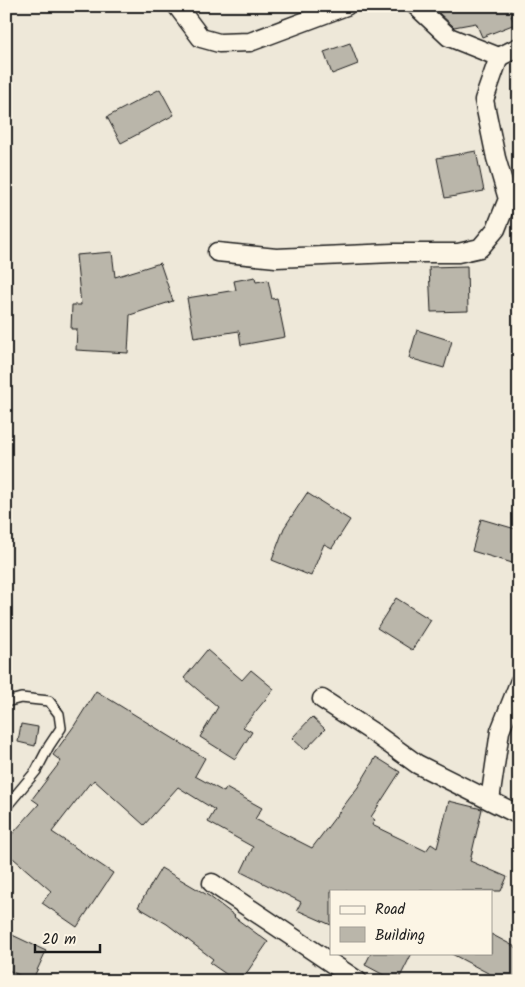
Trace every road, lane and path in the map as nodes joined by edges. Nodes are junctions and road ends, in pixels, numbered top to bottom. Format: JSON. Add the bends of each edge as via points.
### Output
{"nodes":[{"id":1,"x":177,"y":6,"type":"edge"},
{"id":2,"x":346,"y":6,"type":"edge"},
{"id":3,"x":416,"y":6,"type":"edge"},
{"id":4,"x":519,"y":47,"type":"edge"},
{"id":5,"x":499,"y":57,"type":"junction"},
{"id":6,"x":217,"y":252,"type":"dead end"},
{"id":7,"x":519,"y":683,"type":"edge"},
{"id":8,"x":322,"y":699,"type":"dead end"},
{"id":9,"x":6,"y":702,"type":"edge"},
{"id":10,"x":490,"y":800,"type":"junction"},
{"id":11,"x":6,"y":807,"type":"edge"},
{"id":12,"x":519,"y":816,"type":"edge"},
{"id":13,"x":212,"y":883,"type":"dead end"},
{"id":14,"x":358,"y":981,"type":"edge"}],
"edges":[{"from":1,"to":2,"type":"street","via":[[201,38],[219,43],[250,42]]},
{"from":3,"to":5,"type":"street","via":[[448,37]]},
{"from":4,"to":5,"type":"street"},
{"from":5,"to":6,"type":"street","via":[[484,100],[508,199],[496,229],[480,248],[458,253],[276,258]]},
{"from":7,"to":10,"type":"street","via":[[500,731]]},
{"from":8,"to":10,"type":"street","via":[[417,764]]},
{"from":9,"to":11,"type":"lane","via":[[21,698],[48,701],[60,714],[61,728],[36,771]]},
{"from":10,"to":12,"type":"street"},
{"from":13,"to":14,"type":"street"}]}
